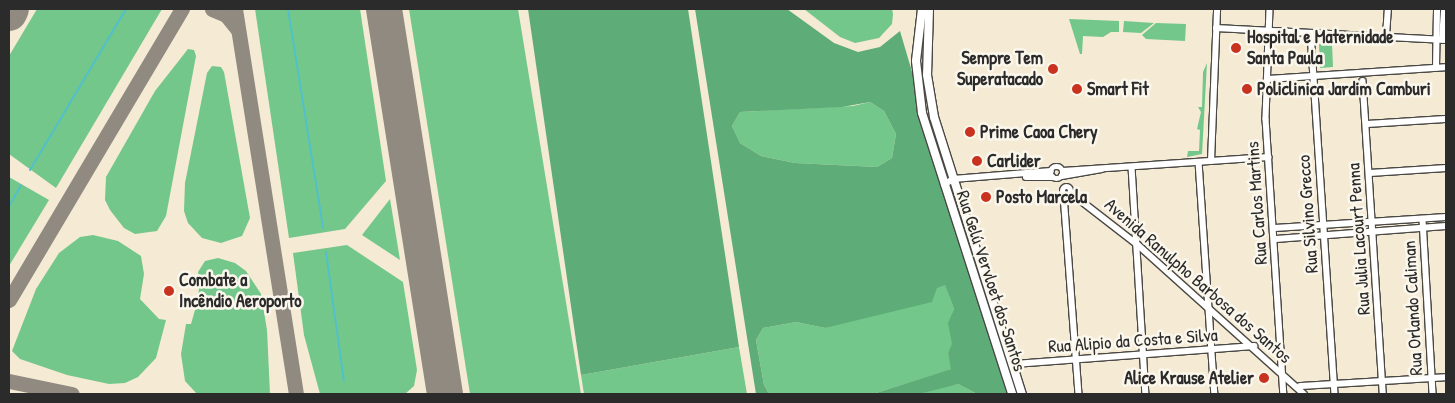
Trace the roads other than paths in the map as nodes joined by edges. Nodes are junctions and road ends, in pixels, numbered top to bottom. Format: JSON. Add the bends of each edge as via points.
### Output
{"nodes":[{"id":1,"x":922,"y":9,"type":"edge"},
{"id":2,"x":929,"y":9,"type":"edge"},
{"id":3,"x":1217,"y":9,"type":"edge"},
{"id":4,"x":1270,"y":9,"type":"edge"},
{"id":5,"x":1388,"y":9,"type":"edge"},
{"id":6,"x":1437,"y":9,"type":"edge"},
{"id":7,"x":1444,"y":9,"type":"edge"},
{"id":8,"x":1216,"y":28,"type":"junction"},
{"id":9,"x":1269,"y":31,"type":"junction"},
{"id":10,"x":1311,"y":33,"type":"junction"},
{"id":11,"x":1386,"y":36,"type":"junction"},
{"id":12,"x":1441,"y":40,"type":"edge"},
{"id":13,"x":1446,"y":67,"type":"edge"},
{"id":14,"x":1436,"y":68,"type":"junction"},
{"id":15,"x":1314,"y":76,"type":"junction"},
{"id":16,"x":1267,"y":79,"type":"junction"},
{"id":17,"x":1363,"y":81,"type":"dead end"},
{"id":18,"x":1446,"y":119,"type":"edge"},
{"id":19,"x":1366,"y":124,"type":"junction"},
{"id":20,"x":1269,"y":157,"type":"junction"},
{"id":21,"x":1211,"y":161,"type":"junction"},
{"id":22,"x":1199,"y":162,"type":"junction"},
{"id":23,"x":1132,"y":167,"type":"junction"},
{"id":24,"x":1446,"y":168,"type":"edge"},
{"id":25,"x":1370,"y":173,"type":"junction"},
{"id":26,"x":1051,"y":174,"type":"junction"},
{"id":27,"x":1062,"y":175,"type":"junction"},
{"id":28,"x":952,"y":179,"type":"junction"},
{"id":29,"x":942,"y":182,"type":"junction"},
{"id":30,"x":1068,"y":194,"type":"junction"},
{"id":31,"x":1446,"y":218,"type":"edge"},
{"id":32,"x":1423,"y":220,"type":"junction"},
{"id":33,"x":1374,"y":222,"type":"junction"},
{"id":34,"x":1324,"y":226,"type":"junction"},
{"id":35,"x":1446,"y":226,"type":"edge"},
{"id":36,"x":1424,"y":227,"type":"junction"},
{"id":37,"x":1274,"y":228,"type":"junction"},
{"id":38,"x":1374,"y":231,"type":"junction"},
{"id":39,"x":1325,"y":235,"type":"junction"},
{"id":40,"x":1276,"y":239,"type":"junction"},
{"id":41,"x":1137,"y":244,"type":"junction"},
{"id":42,"x":1209,"y":308,"type":"junction"},
{"id":43,"x":1254,"y":346,"type":"junction"},
{"id":44,"x":1212,"y":351,"type":"junction"},
{"id":45,"x":1143,"y":355,"type":"junction"},
{"id":46,"x":1077,"y":359,"type":"junction"},
{"id":47,"x":1014,"y":364,"type":"junction"},
{"id":48,"x":1282,"y":372,"type":"junction"},
{"id":49,"x":1446,"y":377,"type":"edge"},
{"id":50,"x":1432,"y":378,"type":"junction"},
{"id":51,"x":1382,"y":381,"type":"junction"},
{"id":52,"x":1334,"y":384,"type":"junction"},
{"id":53,"x":1300,"y":386,"type":"dead end"},
{"id":54,"x":1012,"y":394,"type":"edge"},
{"id":55,"x":1022,"y":394,"type":"edge"},
{"id":56,"x":1079,"y":394,"type":"edge"},
{"id":57,"x":1146,"y":394,"type":"edge"},
{"id":58,"x":1215,"y":394,"type":"edge"},
{"id":59,"x":1284,"y":394,"type":"edge"},
{"id":60,"x":1304,"y":394,"type":"edge"},
{"id":61,"x":1335,"y":394,"type":"edge"},
{"id":62,"x":1383,"y":394,"type":"edge"},
{"id":63,"x":1433,"y":394,"type":"edge"}],
"edges":[{"from":1,"to":29,"type":"main road","name":"Rua Gelú Vervloet dos Santos","via":[[916,61],[919,95]]},
{"from":2,"to":28,"type":"main road","name":"Rua Gelú Vervloet dos Santos","via":[[926,40],[929,97]]},
{"from":3,"to":8,"type":"street"},
{"from":4,"to":9,"type":"street","name":"Rua Carlos Martins"},
{"from":5,"to":11,"type":"street"},
{"from":6,"to":12,"type":"street"},
{"from":7,"to":12,"type":"street"},
{"from":8,"to":9,"type":"street"},
{"from":8,"to":21,"type":"street"},
{"from":9,"to":10,"type":"street"},
{"from":9,"to":16,"type":"street","name":"Rua Carlos Martins"},
{"from":10,"to":11,"type":"street"},
{"from":10,"to":15,"type":"street","name":"Rua Silvino Grecco"},
{"from":11,"to":12,"type":"street"},
{"from":12,"to":14,"type":"street"},
{"from":13,"to":14,"type":"street"},
{"from":14,"to":15,"type":"street"},
{"from":15,"to":16,"type":"street"},
{"from":15,"to":34,"type":"street","name":"Rua Silvino Grecco"},
{"from":16,"to":20,"type":"street","name":"Rua Carlos Martins"},
{"from":17,"to":19,"type":"street","name":"Rua Julia Lacourt Penna"},
{"from":18,"to":19,"type":"street"},
{"from":19,"to":25,"type":"street","name":"Rua Julia Lacourt Penna"},
{"from":20,"to":21,"type":"street"},
{"from":20,"to":37,"type":"street","name":"Rua Carlos Martins"},
{"from":21,"to":22,"type":"street"},
{"from":22,"to":23,"type":"street"},
{"from":22,"to":42,"type":"street"},
{"from":23,"to":27,"type":"street"},
{"from":23,"to":41,"type":"street"},
{"from":24,"to":25,"type":"street"},
{"from":25,"to":33,"type":"street","name":"Rua Julia Lacourt Penna"},
{"from":26,"to":27,"type":"street"},
{"from":26,"to":27,"type":"street","via":[[1058,167]]},
{"from":26,"to":28,"type":"street"},
{"from":27,"to":30,"type":"street","name":"Avenida Ranulpho Barbosa dos Santos","via":[[1064,187],[1070,187]]},
{"from":28,"to":29,"type":"street"},
{"from":28,"to":47,"type":"main road","name":"Rua Gelú Vervloet dos Santos"},
{"from":29,"to":54,"type":"main road","name":"Rua Gelú Vervloet dos Santos"},
{"from":30,"to":41,"type":"street","name":"Avenida Ranulpho Barbosa dos Santos"},
{"from":30,"to":46,"type":"street"},
{"from":31,"to":32,"type":"street"},
{"from":32,"to":33,"type":"street"},
{"from":32,"to":36,"type":"street","name":"Rua Orlando Caliman"},
{"from":33,"to":34,"type":"street"},
{"from":33,"to":38,"type":"street","name":"Rua Julia Lacourt Penna"},
{"from":34,"to":37,"type":"street"},
{"from":34,"to":39,"type":"street","name":"Rua Silvino Grecco"},
{"from":35,"to":36,"type":"street"},
{"from":36,"to":38,"type":"street"},
{"from":36,"to":50,"type":"street","name":"Rua Orlando Caliman"},
{"from":37,"to":40,"type":"street","name":"Rua Carlos Martins"},
{"from":38,"to":39,"type":"street"},
{"from":38,"to":51,"type":"street","name":"Rua Julia Lacourt Penna"},
{"from":39,"to":40,"type":"street"},
{"from":39,"to":52,"type":"street","name":"Rua Silvino Grecco"},
{"from":40,"to":48,"type":"street","name":"Rua Carlos Martins"},
{"from":41,"to":42,"type":"street","name":"Avenida Ranulpho Barbosa dos Santos"},
{"from":41,"to":45,"type":"street"},
{"from":42,"to":43,"type":"street","name":"Avenida Ranulpho Barbosa dos Santos"},
{"from":42,"to":44,"type":"street"},
{"from":43,"to":44,"type":"street","name":"Rua Alipio da Costa e Silva"},
{"from":43,"to":48,"type":"street","name":"Avenida Ranulpho Barbosa dos Santos"},
{"from":44,"to":45,"type":"street","name":"Rua Alipio da Costa e Silva"},
{"from":44,"to":58,"type":"street"},
{"from":45,"to":46,"type":"street","name":"Rua Alipio da Costa e Silva"},
{"from":45,"to":57,"type":"street"},
{"from":46,"to":47,"type":"street","name":"Rua Alipio da Costa e Silva"},
{"from":46,"to":56,"type":"street"},
{"from":47,"to":55,"type":"main road","name":"Rua Gelú Vervloet dos Santos"},
{"from":48,"to":59,"type":"street","name":"Rua Carlos Martins"},
{"from":48,"to":60,"type":"street","name":"Avenida Ranulpho Barbosa dos Santos"},
{"from":49,"to":50,"type":"street"},
{"from":50,"to":51,"type":"street"},
{"from":50,"to":63,"type":"street","name":"Rua Orlando Caliman"},
{"from":51,"to":52,"type":"street"},
{"from":51,"to":62,"type":"street","name":"Rua Julia Lacourt Penna"},
{"from":52,"to":53,"type":"street"},
{"from":52,"to":61,"type":"street","name":"Rua Silvino Grecco"}]}
